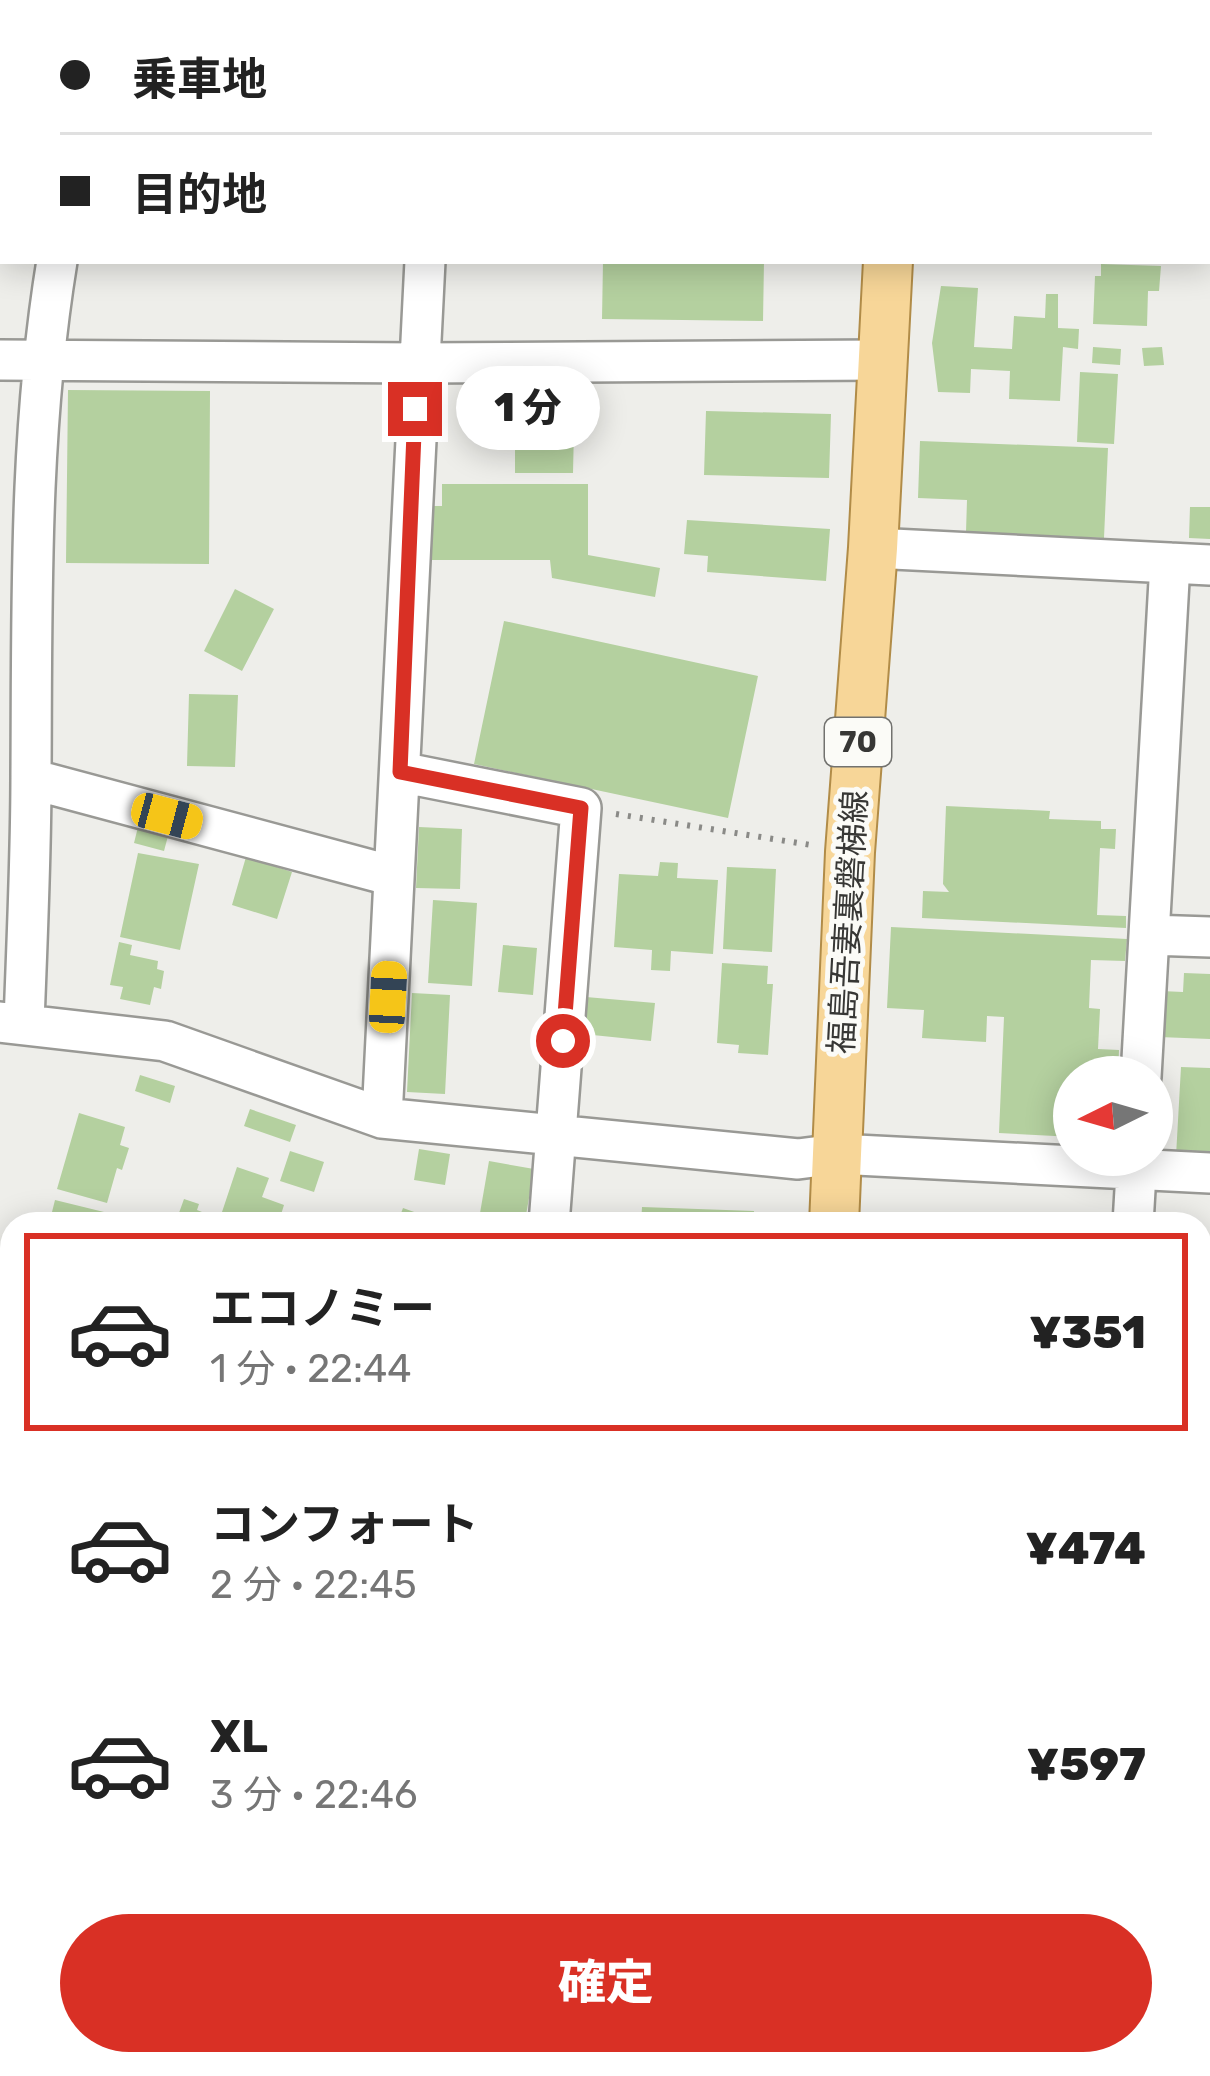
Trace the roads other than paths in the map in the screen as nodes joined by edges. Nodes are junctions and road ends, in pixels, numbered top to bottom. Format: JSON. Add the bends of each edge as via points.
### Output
{"nodes":[{"id":1,"x":57,"y":264,"type":"edge"},
{"id":2,"x":425,"y":264,"type":"edge"},
{"id":3,"x":888,"y":264,"type":"edge"},
{"id":4,"x":0,"y":359,"type":"edge"},
{"id":5,"x":41,"y":360,"type":"junction"},
{"id":6,"x":881,"y":360,"type":"junction"},
{"id":7,"x":417,"y":363,"type":"junction"},
{"id":8,"x":873,"y":548,"type":"junction"},
{"id":9,"x":1170,"y":563,"type":"junction"},
{"id":10,"x":1210,"y":565,"type":"edge"},
{"id":11,"x":400,"y":772,"type":"junction"},
{"id":12,"x":32,"y":779,"type":"junction"},
{"id":13,"x":393,"y":876,"type":"junction"},
{"id":14,"x":1149,"y":935,"type":"junction"},
{"id":15,"x":1210,"y":937,"type":"edge"},
{"id":16,"x":12,"y":1022,"type":"edge"},
{"id":17,"x":1142,"y":1056,"type":"edge"},
{"id":18,"x":382,"y":1118,"type":"junction"},
{"id":19,"x":556,"y":1134,"type":"junction"},
{"id":20,"x":837,"y":1154,"type":"junction"},
{"id":21,"x":1053,"y":1159,"type":"edge"},
{"id":22,"x":1173,"y":1167,"type":"edge"},
{"id":23,"x":1210,"y":1173,"type":"edge"},
{"id":24,"x":1136,"y":1176,"type":"edge"},
{"id":25,"x":550,"y":1212,"type":"edge"},
{"id":26,"x":835,"y":1212,"type":"edge"},
{"id":27,"x":1134,"y":1212,"type":"edge"}],
"edges":[{"from":1,"to":5,"type":"street"},
{"from":2,"to":7,"type":"street"},
{"from":3,"to":6,"type":"main road","name":"福島吾妻裏磐梯線","number":"70"},
{"from":4,"to":5,"type":"street"},
{"from":5,"to":7,"type":"street"},
{"from":5,"to":12,"type":"street","via":[[30,580]]},
{"from":6,"to":7,"type":"street"},
{"from":6,"to":8,"type":"main road","name":"福島吾妻裏磐梯線","number":"70"},
{"from":7,"to":11,"type":"street"},
{"from":8,"to":9,"type":"street"},
{"from":8,"to":20,"type":"main road","name":"福島吾妻裏磐梯線","number":"70"},
{"from":9,"to":10,"type":"street"},
{"from":9,"to":14,"type":"street"},
{"from":11,"to":13,"type":"street"},
{"from":11,"to":19,"type":"street","via":[[581,808]]},
{"from":12,"to":13,"type":"street"},
{"from":12,"to":16,"type":"street"},
{"from":13,"to":18,"type":"street"},
{"from":14,"to":15,"type":"street"},
{"from":14,"to":17,"type":"street"},
{"from":16,"to":18,"type":"street","via":[[165,1041]]},
{"from":18,"to":19,"type":"street"},
{"from":19,"to":20,"type":"street","via":[[798,1159]]},
{"from":19,"to":25,"type":"street"},
{"from":20,"to":21,"type":"street"},
{"from":20,"to":26,"type":"main road","name":"福島吾妻裏磐梯線","number":"70"},
{"from":22,"to":23,"type":"street"},
{"from":24,"to":27,"type":"street"}]}
